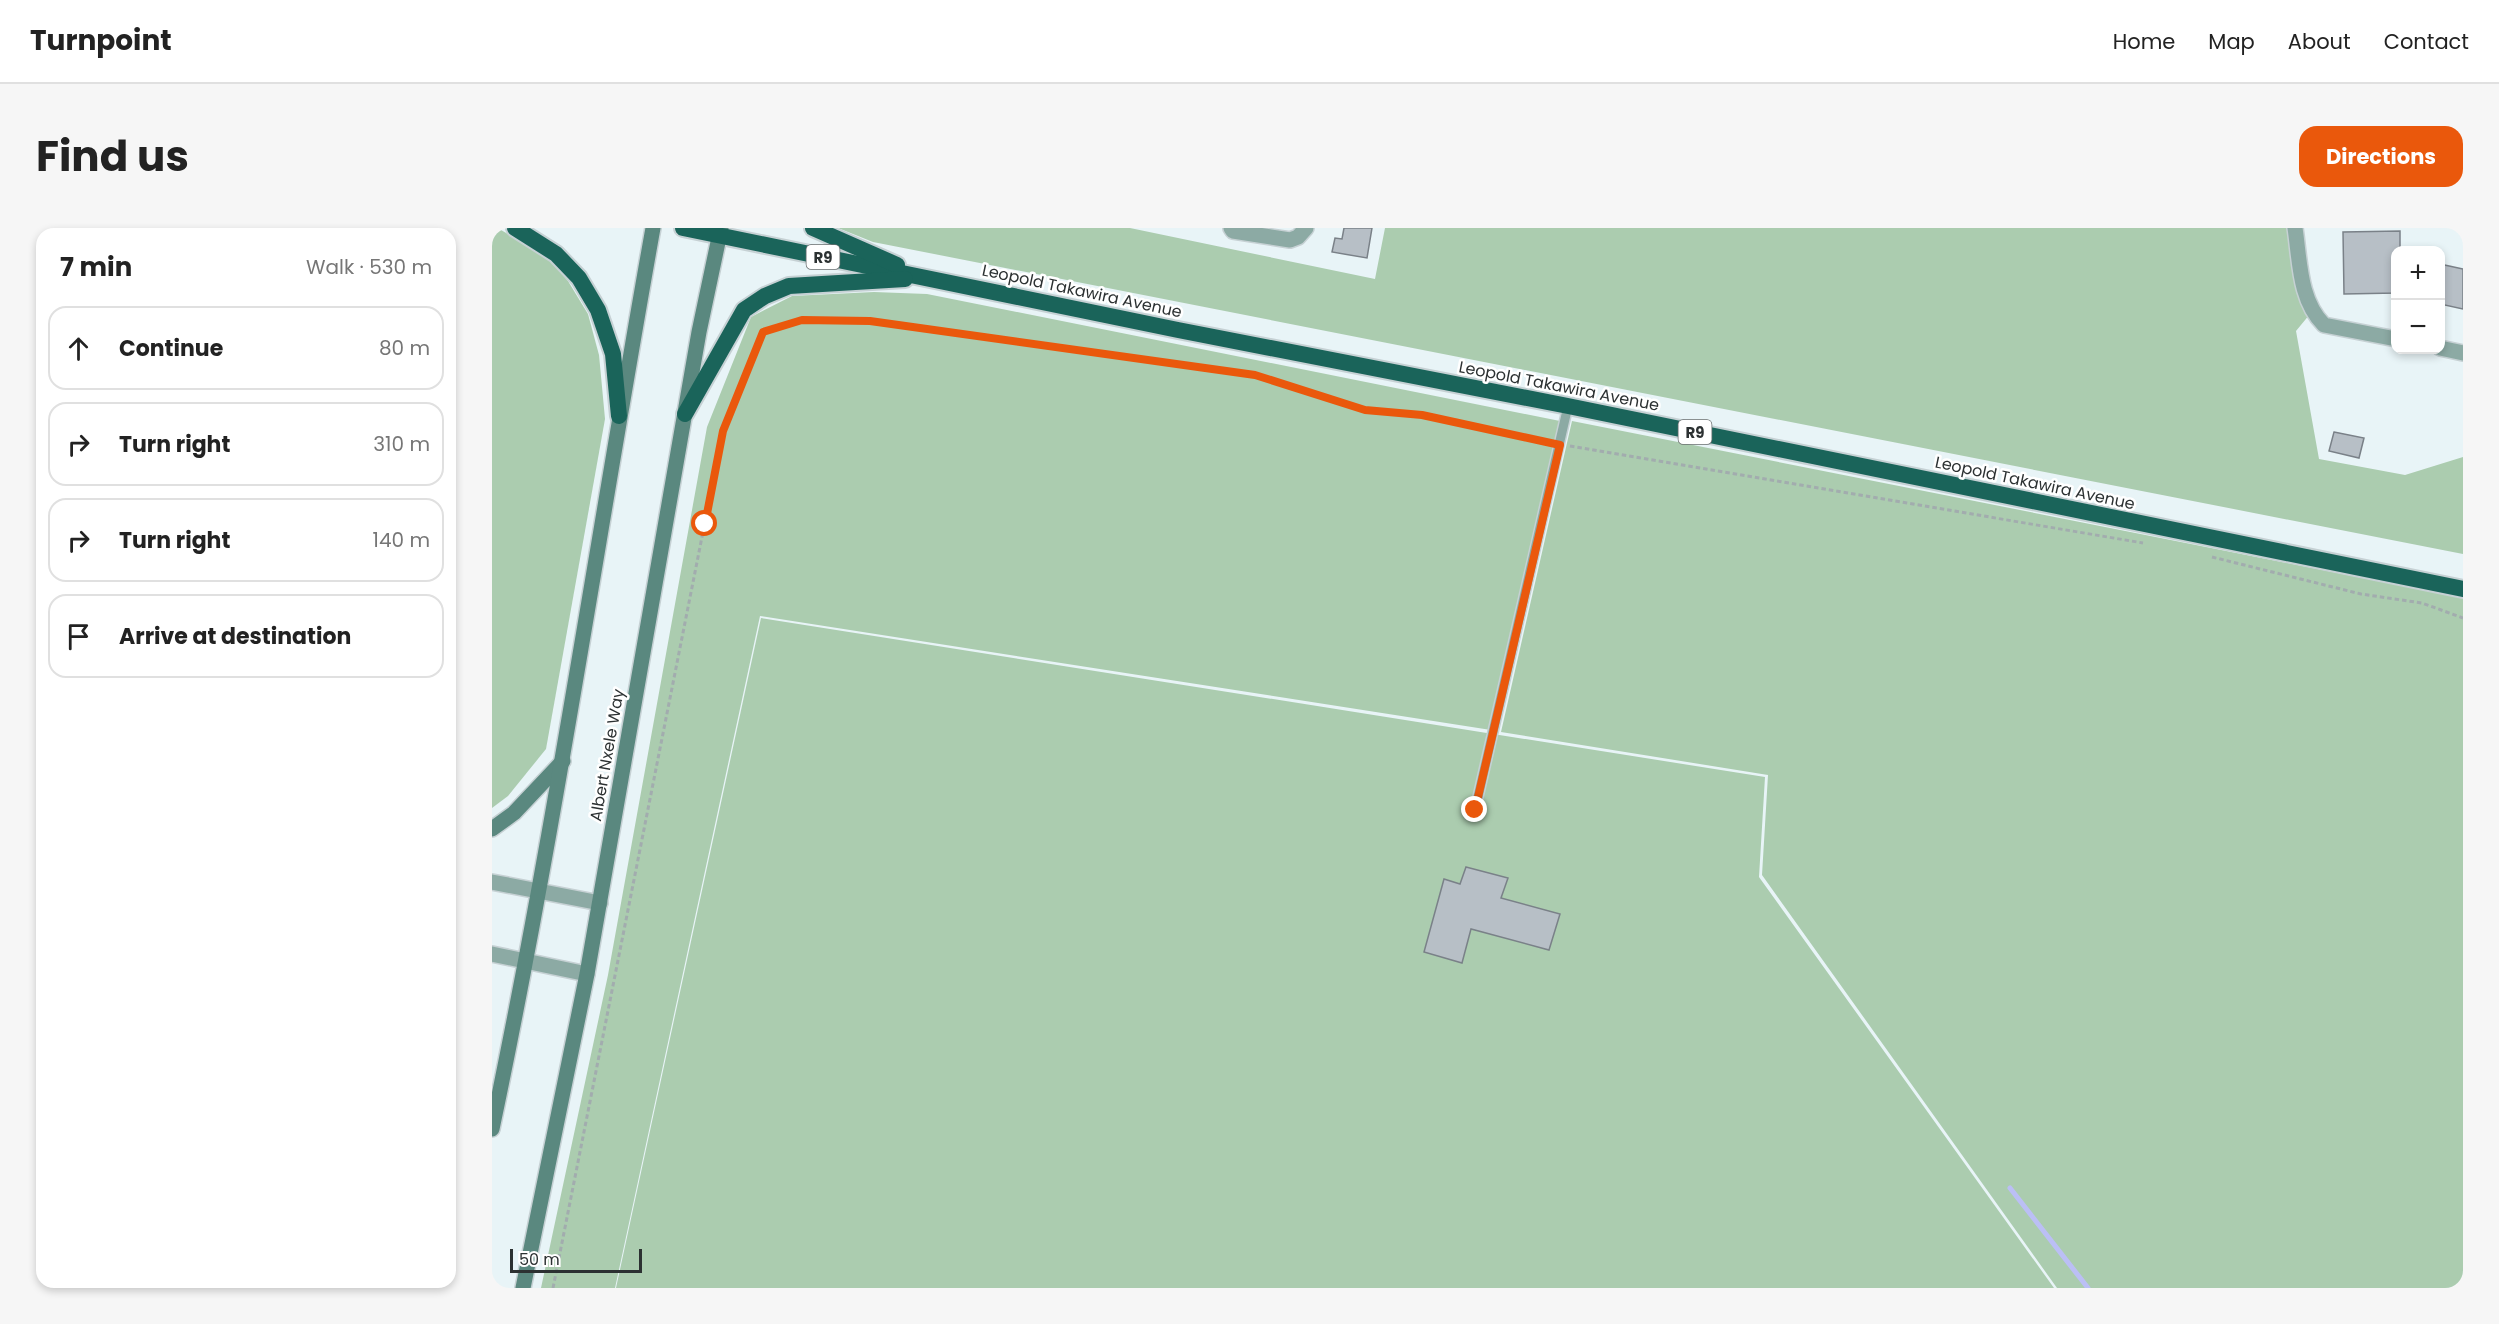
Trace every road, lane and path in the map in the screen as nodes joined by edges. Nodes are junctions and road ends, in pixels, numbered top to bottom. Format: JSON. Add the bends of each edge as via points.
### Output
{"nodes":[{"id":1,"x":515,"y":228,"type":"edge"},
{"id":2,"x":653,"y":228,"type":"edge"},
{"id":3,"x":682,"y":228,"type":"edge"},
{"id":4,"x":813,"y":228,"type":"edge"},
{"id":5,"x":1231,"y":228,"type":"edge"},
{"id":6,"x":1306,"y":228,"type":"edge"},
{"id":7,"x":2295,"y":228,"type":"edge"},
{"id":8,"x":720,"y":232,"type":"edge"},
{"id":9,"x":926,"y":278,"type":"junction"},
{"id":10,"x":2391,"y":338,"type":"edge"},
{"id":11,"x":2445,"y":349,"type":"edge"},
{"id":12,"x":2463,"y":353,"type":"edge"},
{"id":13,"x":1568,"y":406,"type":"junction"},
{"id":14,"x":685,"y":414,"type":"junction"},
{"id":15,"x":619,"y":416,"type":"junction"},
{"id":16,"x":1560,"y":445,"type":"junction"},
{"id":17,"x":2145,"y":543,"type":"dead end"},
{"id":18,"x":2202,"y":554,"type":"dead end"},
{"id":19,"x":2463,"y":589,"type":"edge"},
{"id":20,"x":2463,"y":618,"type":"edge"},
{"id":21,"x":563,"y":760,"type":"junction"},
{"id":22,"x":1475,"y":810,"type":"dead end"},
{"id":23,"x":492,"y":829,"type":"edge"},
{"id":24,"x":492,"y":882,"type":"edge"},
{"id":25,"x":537,"y":892,"type":"junction"},
{"id":26,"x":600,"y":903,"type":"junction"},
{"id":27,"x":492,"y":954,"type":"edge"},
{"id":28,"x":525,"y":961,"type":"junction"},
{"id":29,"x":587,"y":974,"type":"junction"},
{"id":30,"x":492,"y":1126,"type":"edge"},
{"id":31,"x":523,"y":1288,"type":"edge"},
{"id":32,"x":553,"y":1288,"type":"edge"}],
"edges":[{"from":1,"to":15,"type":"highway","via":[[556,254],[579,278],[598,310],[613,354]]},
{"from":2,"to":15,"type":"main road"},
{"from":3,"to":8,"type":"highway","name":"Leopold Takawira Avenue","number":"R9"},
{"from":4,"to":9,"type":"highway"},
{"from":5,"to":6,"type":"street","via":[[1290,240]]},
{"from":7,"to":10,"type":"street","via":[[2306,299],[2316,317],[2324,324]]},
{"from":8,"to":9,"type":"highway","name":"Leopold Takawira Avenue","number":"R9"},
{"from":8,"to":14,"type":"main road","name":"Albert Nxele Way"},
{"from":9,"to":13,"type":"highway","name":"Leopold Takawira Avenue","number":"R9"},
{"from":9,"to":14,"type":"highway","via":[[789,286],[765,296],[744,310]]},
{"from":11,"to":12,"type":"street"},
{"from":13,"to":16,"type":"lane"},
{"from":13,"to":19,"type":"highway","name":"Leopold Takawira Avenue","number":"R9"},
{"from":14,"to":26,"type":"main road","name":"Albert Nxele Way"},
{"from":15,"to":21,"type":"main road"},
{"from":16,"to":17,"type":"path"},
{"from":16,"to":22,"type":"lane"},
{"from":16,"to":32,"type":"path","via":[[1422,415],[1365,410],[1255,375],[870,321],[802,320],[763,332],[723,431]]},
{"from":18,"to":20,"type":"path","via":[[2361,594],[2422,603]]},
{"from":21,"to":23,"type":"main road","via":[[514,813]]},
{"from":21,"to":25,"type":"main road"},
{"from":24,"to":25,"type":"street"},
{"from":25,"to":26,"type":"street"},
{"from":25,"to":28,"type":"main road"},
{"from":26,"to":29,"type":"main road","name":"Albert Nxele Way"},
{"from":27,"to":28,"type":"street"},
{"from":28,"to":29,"type":"street"},
{"from":28,"to":30,"type":"main road"},
{"from":29,"to":31,"type":"main road","name":"Albert Nxele Way"}]}
